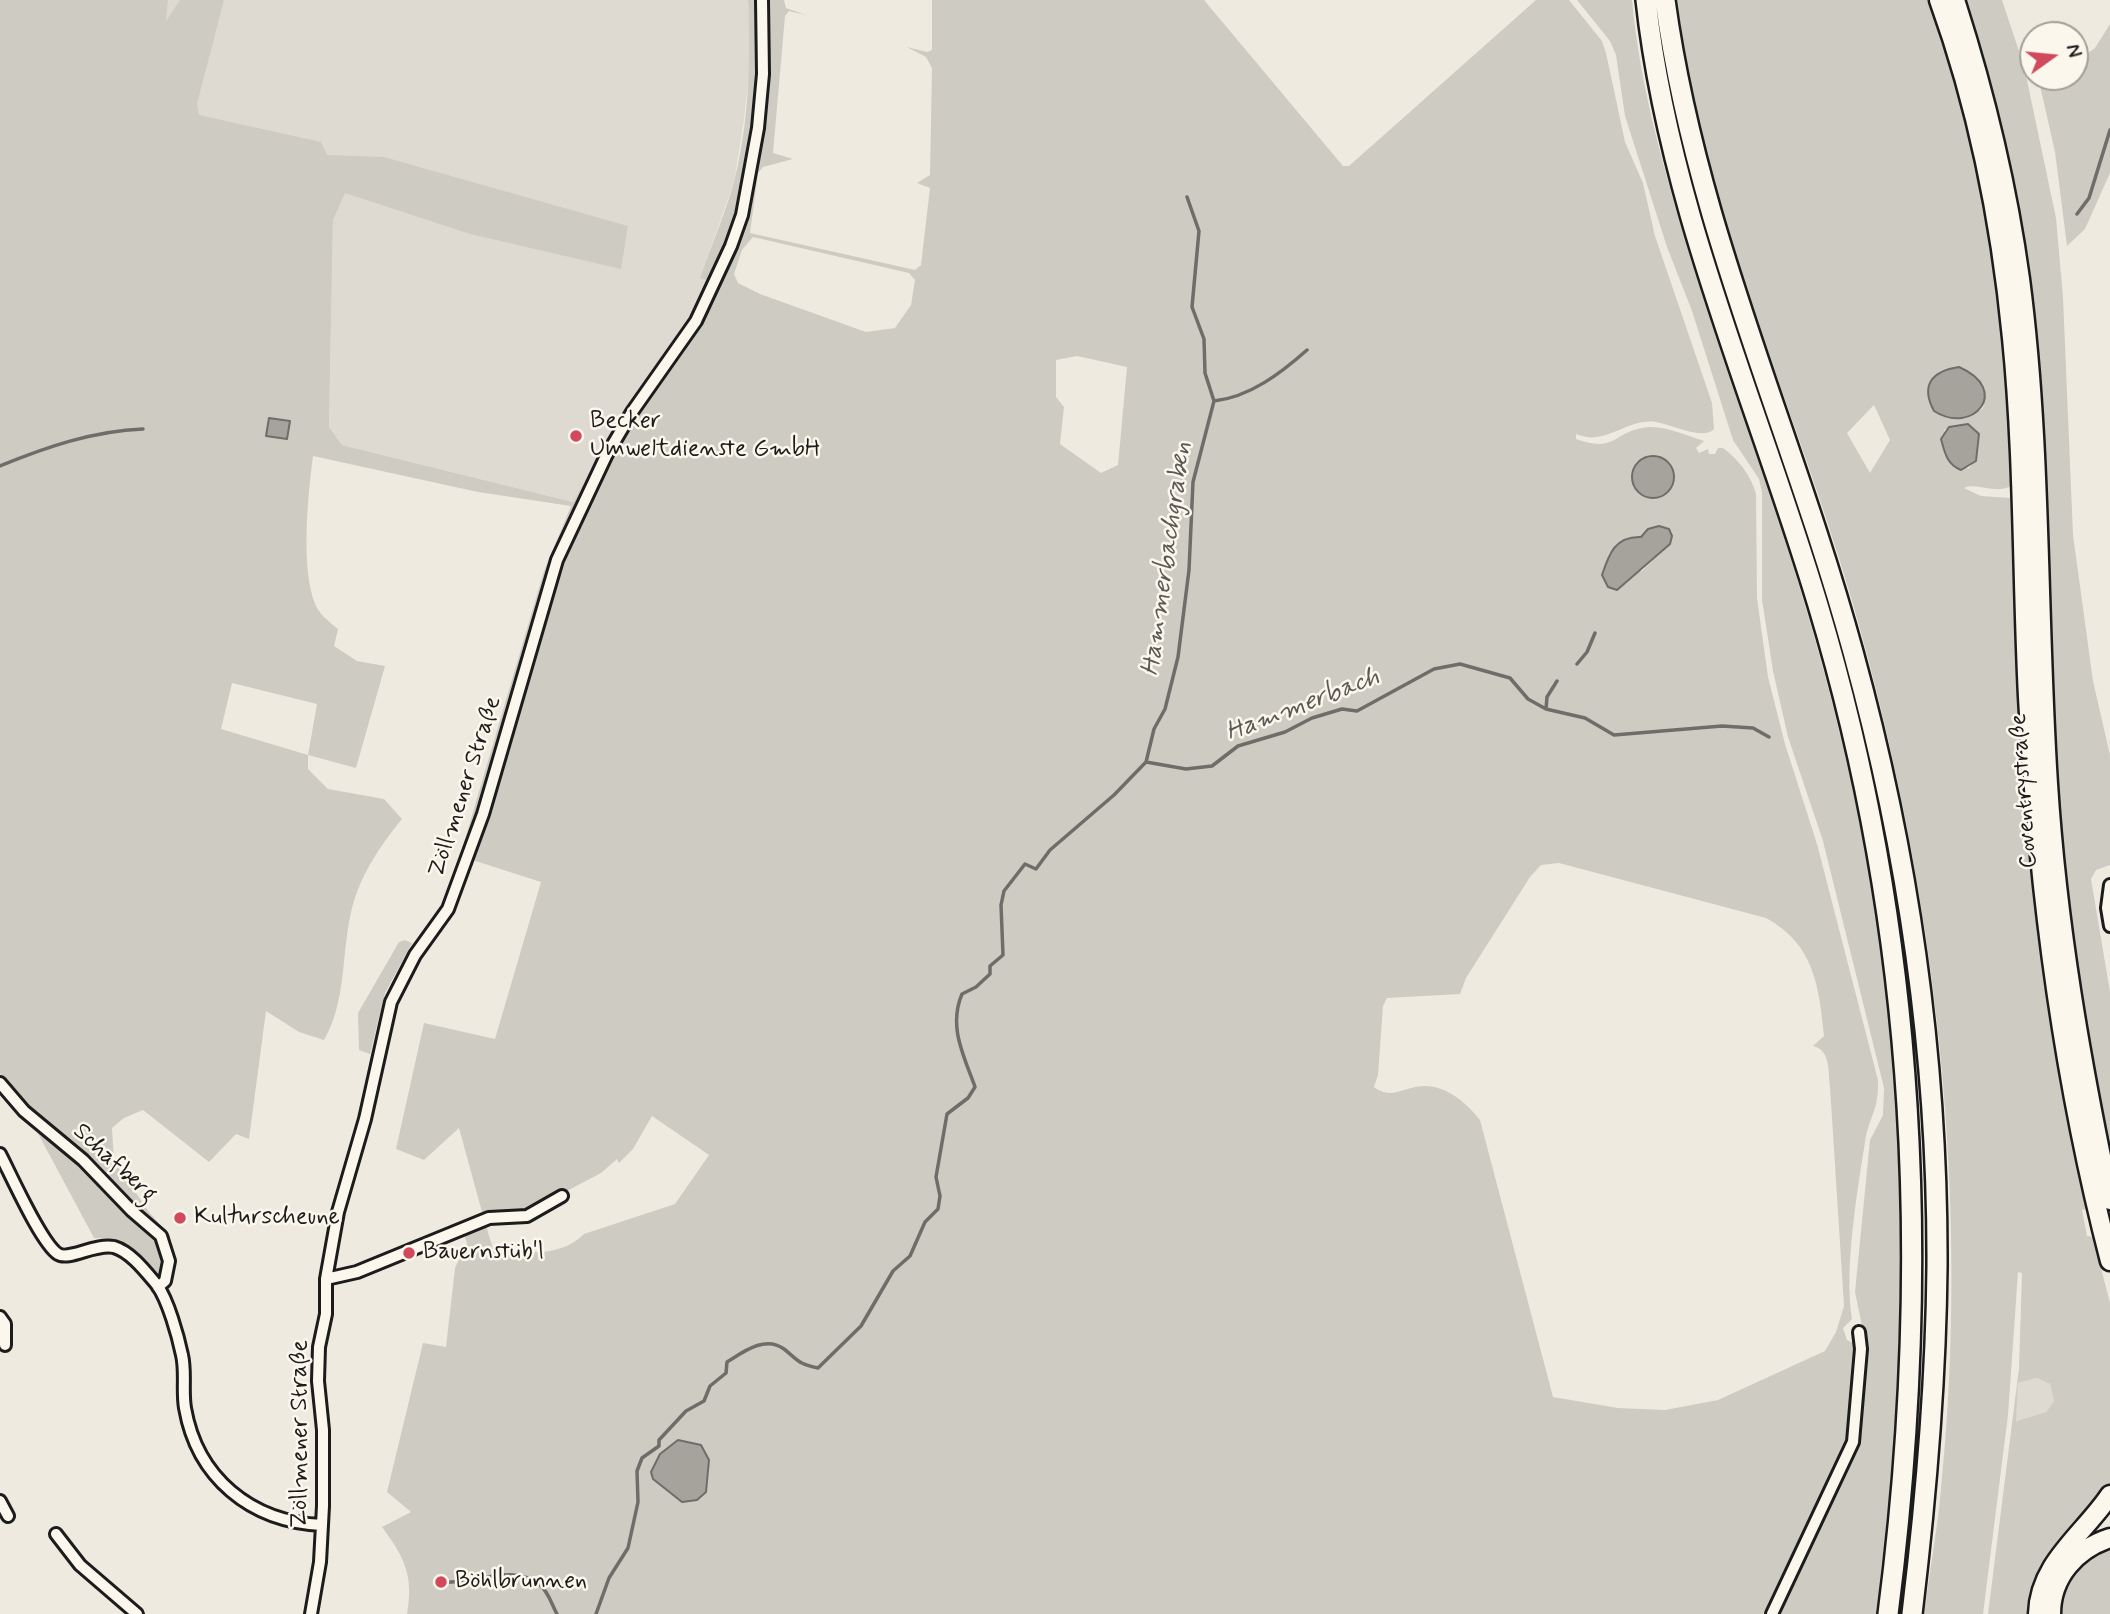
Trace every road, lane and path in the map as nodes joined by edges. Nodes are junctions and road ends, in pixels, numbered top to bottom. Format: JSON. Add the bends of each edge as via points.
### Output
{"nodes":[{"id":1,"x":762,"y":0,"type":"edge"},
{"id":2,"x":1646,"y":0,"type":"edge"},
{"id":3,"x":1665,"y":0,"type":"edge"},
{"id":4,"x":1940,"y":0,"type":"edge"},
{"id":5,"x":1955,"y":0,"type":"edge"},
{"id":6,"x":2110,"y":885,"type":"edge"},
{"id":7,"x":2110,"y":926,"type":"edge"},
{"id":8,"x":0,"y":1083,"type":"edge"},
{"id":9,"x":0,"y":1154,"type":"edge"},
{"id":10,"x":562,"y":1196,"type":"dead end"},
{"id":11,"x":2110,"y":1200,"type":"edge"},
{"id":12,"x":2110,"y":1261,"type":"edge"},
{"id":13,"x":326,"y":1279,"type":"junction"},
{"id":14,"x":158,"y":1287,"type":"junction"},
{"id":15,"x":0,"y":1317,"type":"edge"},
{"id":16,"x":1859,"y":1332,"type":"dead end"},
{"id":17,"x":5,"y":1345,"type":"dead end"},
{"id":18,"x":2110,"y":1495,"type":"edge"},
{"id":19,"x":0,"y":1502,"type":"edge"},
{"id":20,"x":8,"y":1516,"type":"dead end"},
{"id":21,"x":321,"y":1525,"type":"junction"},
{"id":22,"x":56,"y":1534,"type":"dead end"},
{"id":23,"x":2110,"y":1538,"type":"edge"},
{"id":24,"x":137,"y":1614,"type":"edge"},
{"id":25,"x":311,"y":1614,"type":"edge"},
{"id":26,"x":1772,"y":1614,"type":"edge"},
{"id":27,"x":1888,"y":1614,"type":"edge"},
{"id":28,"x":1912,"y":1614,"type":"edge"},
{"id":29,"x":2038,"y":1614,"type":"edge"},
{"id":30,"x":2050,"y":1614,"type":"edge"}],
"edges":[{"from":1,"to":13,"type":"street","name":"Zöllmener Straße","via":[[758,128],[742,215],[712,292],[606,456],[557,560],[483,814],[449,909],[415,955],[391,1002],[338,1212]]},
{"from":2,"to":27,"type":"highway","via":[[1668,134],[1688,209],[1834,659],[1862,777],[1891,939],[1910,1131],[1914,1259],[1906,1442]]},
{"from":3,"to":28,"type":"highway","via":[[1679,93],[1714,229],[1853,652],[1884,775],[1913,936],[1933,1127],[1937,1266],[1929,1461]]},
{"from":4,"to":12,"type":"highway","via":[[1978,136],[2005,278],[2020,456],[2028,692],[2041,881],[2066,1057]]},
{"from":5,"to":11,"type":"highway","name":"Coventrystraße","via":[[2004,185],[2020,279],[2030,374],[2045,740],[2056,878],[2074,1014]]},
{"from":6,"to":7,"type":"street"},
{"from":8,"to":14,"type":"street","name":"Schafberg","via":[[24,1111],[83,1160],[160,1236],[169,1261],[165,1281]]},
{"from":9,"to":14,"type":"street","via":[[56,1253],[70,1256],[90,1247],[116,1248]]},
{"from":10,"to":13,"type":"street","via":[[527,1216],[489,1218],[357,1272]]},
{"from":13,"to":21,"type":"street","name":"Zöllmener Straße","via":[[318,1381],[324,1466]]},
{"from":14,"to":21,"type":"street","via":[[182,1355],[190,1433],[207,1465],[219,1482],[245,1502]]},
{"from":15,"to":17,"type":"street","via":[[5,1324]]},
{"from":16,"to":26,"type":"street","via":[[1853,1442]]},
{"from":18,"to":29,"type":"highway","via":[[2054,1565],[2042,1588]]},
{"from":19,"to":20,"type":"street"},
{"from":21,"to":25,"type":"street","name":"Zöllmener Straße"},
{"from":22,"to":24,"type":"street","via":[[80,1565]]},
{"from":23,"to":30,"type":"highway","via":[[2070,1561],[2057,1582]]}]}
